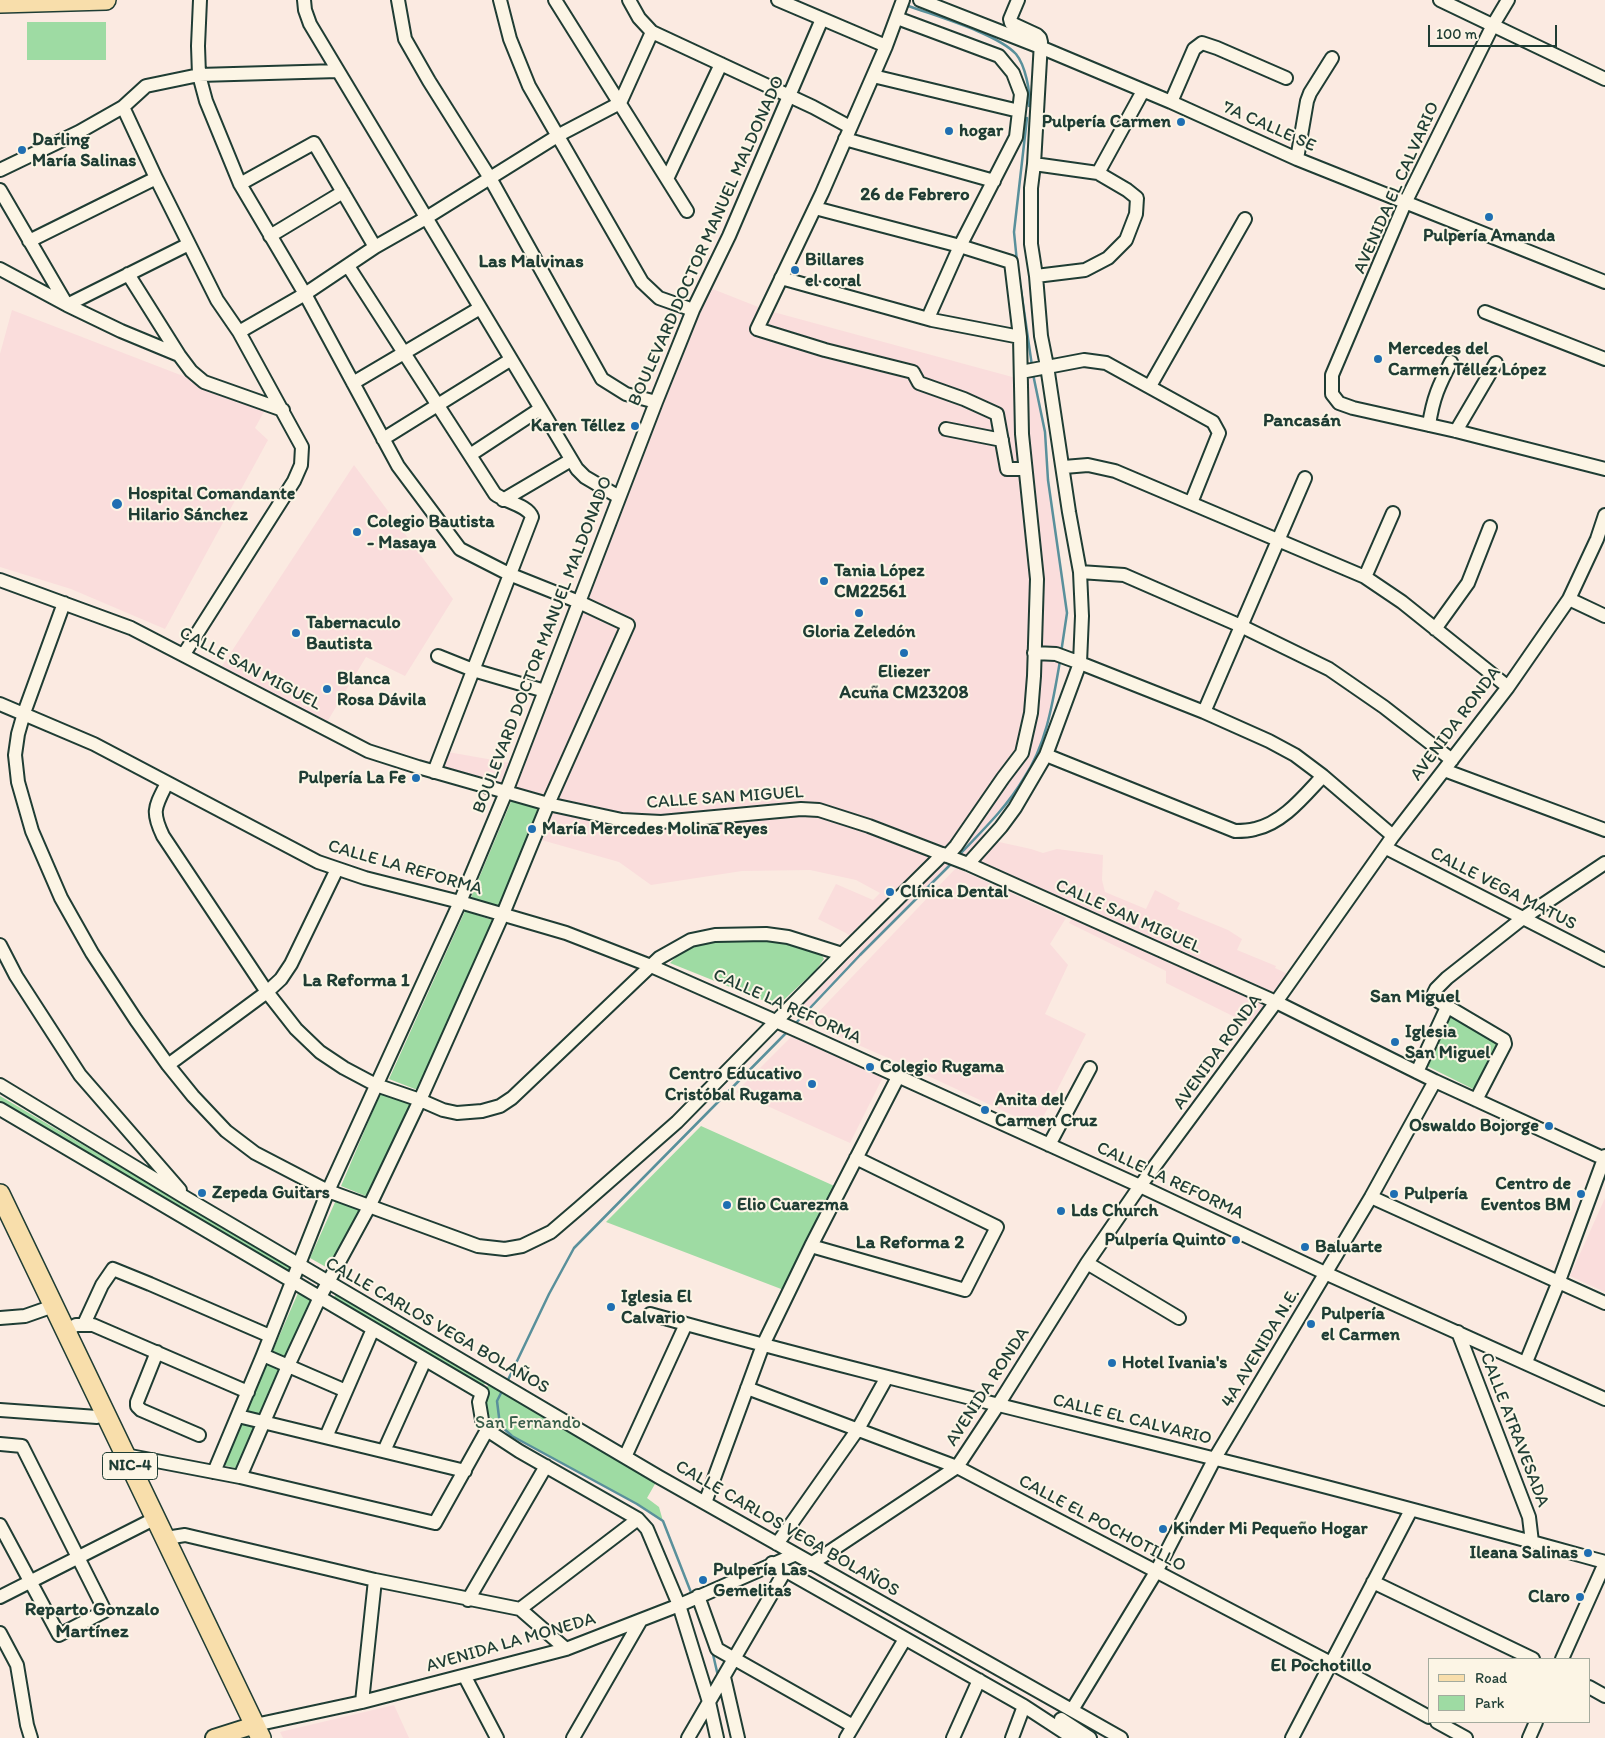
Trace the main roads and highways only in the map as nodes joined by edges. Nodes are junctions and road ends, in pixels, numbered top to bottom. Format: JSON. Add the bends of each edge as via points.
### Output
{"nodes":[{"id":1,"x":106,"y":0,"type":"edge"},
{"id":2,"x":0,"y":3,"type":"edge"},
{"id":3,"x":0,"y":1194,"type":"edge"},
{"id":4,"x":0,"y":1216,"type":"edge"},
{"id":5,"x":253,"y":1732,"type":"edge"},
{"id":6,"x":214,"y":1738,"type":"edge"}],
"edges":[{"from":1,"to":2,"type":"highway"},
{"from":3,"to":5,"type":"highway","number":"NIC-4","via":[[166,1538]]},
{"from":4,"to":5,"type":"highway","number":"NIC-4"},
{"from":5,"to":6,"type":"main road"}]}
